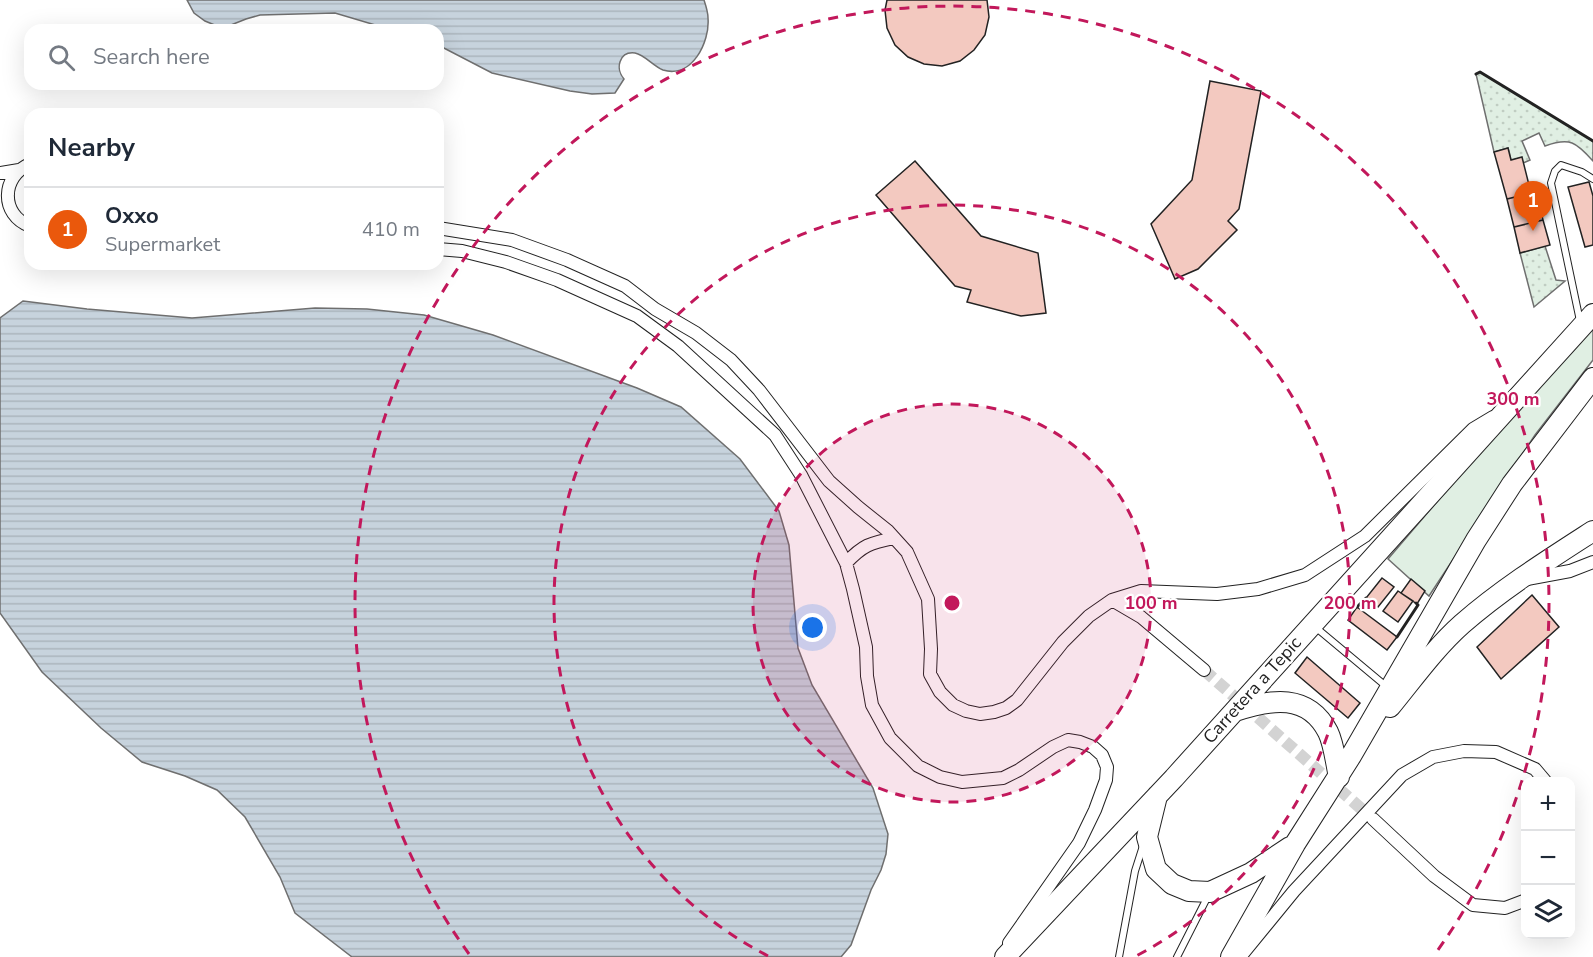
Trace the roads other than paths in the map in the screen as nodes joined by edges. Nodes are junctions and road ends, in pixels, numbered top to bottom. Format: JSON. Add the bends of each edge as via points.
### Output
{"nodes":[{"id":1,"x":24,"y":167,"type":"edge"},
{"id":2,"x":24,"y":168,"type":"edge"},
{"id":3,"x":0,"y":173,"type":"edge"},
{"id":4,"x":1593,"y":180,"type":"edge"},
{"id":5,"x":5,"y":205,"type":"edge"},
{"id":6,"x":24,"y":223,"type":"edge"},
{"id":7,"x":444,"y":229,"type":"edge"},
{"id":8,"x":444,"y":250,"type":"edge"},
{"id":9,"x":1587,"y":321,"type":"edge"},
{"id":10,"x":1593,"y":378,"type":"edge"},
{"id":11,"x":1507,"y":409,"type":"junction"},
{"id":12,"x":1593,"y":531,"type":"edge"},
{"id":13,"x":894,"y":538,"type":"junction"},
{"id":14,"x":1593,"y":562,"type":"edge"},
{"id":15,"x":846,"y":563,"type":"junction"},
{"id":16,"x":1520,"y":580,"type":"junction"},
{"id":17,"x":1112,"y":600,"type":"junction"},
{"id":18,"x":1312,"y":624,"type":"junction"},
{"id":19,"x":1204,"y":670,"type":"tunnel mouth"},
{"id":20,"x":1390,"y":690,"type":"junction"},
{"id":21,"x":1232,"y":712,"type":"junction"},
{"id":22,"x":1351,"y":756,"type":"junction"},
{"id":23,"x":1339,"y":777,"type":"junction"},
{"id":24,"x":1542,"y":777,"type":"edge"},
{"id":25,"x":1157,"y":796,"type":"junction"},
{"id":26,"x":1373,"y":819,"type":"tunnel mouth"},
{"id":27,"x":1147,"y":837,"type":"junction"},
{"id":28,"x":1295,"y":844,"type":"junction"},
{"id":29,"x":1210,"y":892,"type":"junction"},
{"id":30,"x":1521,"y":902,"type":"edge"},
{"id":31,"x":1003,"y":957,"type":"edge"},
{"id":32,"x":1119,"y":957,"type":"edge"},
{"id":33,"x":1177,"y":957,"type":"edge"},
{"id":34,"x":1231,"y":957,"type":"edge"},
{"id":35,"x":1240,"y":957,"type":"edge"}],
"edges":[{"from":1,"to":3,"type":"street"},
{"from":2,"to":5,"type":"street","via":[[12,177]]},
{"from":4,"to":9,"type":"lane","via":[[1561,165],[1551,183]]},
{"from":5,"to":6,"type":"street"},
{"from":7,"to":13,"type":"street","via":[[512,240],[567,260],[625,286],[696,333],[731,360],[759,390],[829,481]]},
{"from":8,"to":15,"type":"street","via":[[506,262],[557,280],[637,316],[678,345],[775,435],[801,475]]},
{"from":9,"to":11,"type":"highway","name":"Carretera a Tepic"},
{"from":10,"to":20,"type":"highway","via":[[1512,484]]},
{"from":11,"to":17,"type":"street","via":[[1473,429],[1365,536],[1305,575],[1258,589],[1217,594],[1141,591]]},
{"from":11,"to":18,"type":"highway","name":"Carretera a Tepic"},
{"from":12,"to":16,"type":"highway"},
{"from":13,"to":15,"type":"street","via":[[859,549]]},
{"from":13,"to":17,"type":"street","via":[[907,552],[928,598],[930,674],[940,692],[966,711],[994,712],[1017,700],[1063,642]]},
{"from":14,"to":16,"type":"street","via":[[1570,571]]},
{"from":15,"to":31,"type":"street","via":[[864,639],[872,705],[890,738],[918,766],[962,782],[1003,778],[1068,740],[1093,747],[1107,767],[1095,810],[1079,843],[1012,936]]},
{"from":16,"to":22,"type":"highway","via":[[1460,626]]},
{"from":17,"to":19,"type":"street","via":[[1141,617]]},
{"from":18,"to":20,"type":"lane"},
{"from":18,"to":21,"type":"highway","name":"Carretera a Tepic"},
{"from":20,"to":22,"type":"highway"},
{"from":21,"to":23,"type":"highway","via":[[1272,701],[1298,704],[1316,714],[1329,734]]},
{"from":21,"to":25,"type":"highway","name":"Carretera a Tepic"},
{"from":22,"to":23,"type":"highway"},
{"from":23,"to":28,"type":"highway"},
{"from":24,"to":35,"type":"street","via":[[1535,769],[1496,752],[1464,751],[1433,757],[1402,775],[1294,891]]},
{"from":25,"to":27,"type":"highway"},
{"from":25,"to":31,"type":"highway","name":"Carretera a Tepic"},
{"from":26,"to":30,"type":"street","via":[[1434,876],[1473,905],[1504,908]]},
{"from":27,"to":29,"type":"highway","via":[[1156,869],[1172,884],[1189,891]]},
{"from":27,"to":32,"type":"lane","via":[[1135,871]]},
{"from":28,"to":29,"type":"highway","via":[[1251,873]]},
{"from":28,"to":34,"type":"highway"},
{"from":29,"to":33,"type":"lane"}]}
